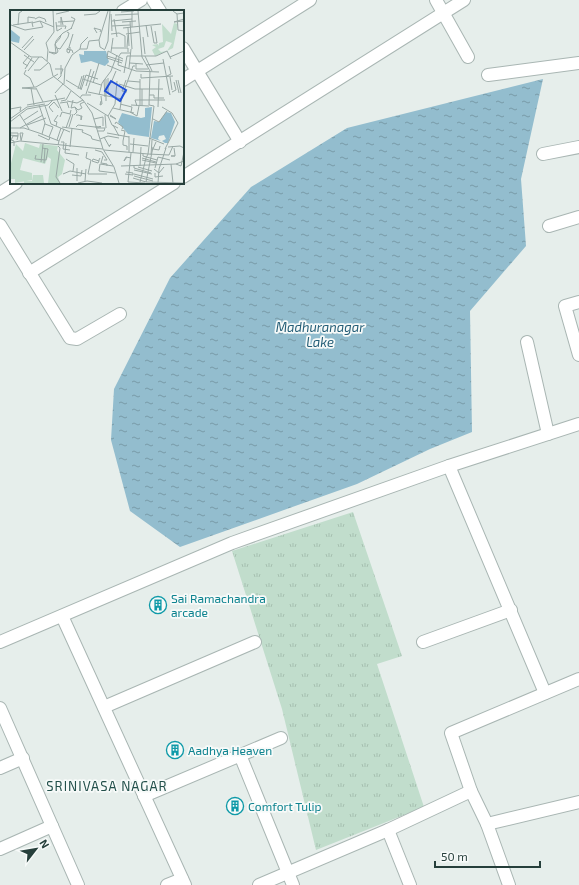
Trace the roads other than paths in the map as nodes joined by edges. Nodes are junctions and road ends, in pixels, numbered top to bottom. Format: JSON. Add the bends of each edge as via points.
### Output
{"nodes":[{"id":1,"x":141,"y":0,"type":"edge"},
{"id":2,"x":153,"y":0,"type":"edge"},
{"id":3,"x":310,"y":0,"type":"edge"},
{"id":4,"x":436,"y":0,"type":"edge"},
{"id":5,"x":464,"y":0,"type":"edge"},
{"id":6,"x":125,"y":10,"type":"edge"},
{"id":7,"x":159,"y":10,"type":"edge"},
{"id":8,"x":444,"y":12,"type":"junction"},
{"id":9,"x":184,"y":50,"type":"edge"},
{"id":10,"x":468,"y":57,"type":"dead end"},
{"id":11,"x":579,"y":63,"type":"edge"},
{"id":12,"x":197,"y":71,"type":"junction"},
{"id":13,"x":488,"y":75,"type":"dead end"},
{"id":14,"x":184,"y":79,"type":"edge"},
{"id":15,"x":10,"y":81,"type":"edge"},
{"id":16,"x":0,"y":87,"type":"edge"},
{"id":17,"x":240,"y":142,"type":"junction"},
{"id":18,"x":579,"y":147,"type":"edge"},
{"id":19,"x":543,"y":154,"type":"dead end"},
{"id":20,"x":184,"y":176,"type":"edge"},
{"id":21,"x":14,"y":184,"type":"edge"},
{"id":22,"x":172,"y":184,"type":"edge"},
{"id":23,"x":0,"y":193,"type":"edge"},
{"id":24,"x":579,"y":217,"type":"edge"},
{"id":25,"x":0,"y":225,"type":"edge"},
{"id":26,"x":548,"y":226,"type":"dead end"},
{"id":27,"x":30,"y":273,"type":"junction"},
{"id":28,"x":579,"y":302,"type":"edge"},
{"id":29,"x":120,"y":314,"type":"dead end"},
{"id":30,"x":527,"y":342,"type":"dead end"},
{"id":31,"x":579,"y":355,"type":"edge"},
{"id":32,"x":579,"y":424,"type":"edge"},
{"id":33,"x":548,"y":434,"type":"junction"},
{"id":34,"x":449,"y":466,"type":"junction"},
{"id":35,"x":511,"y":610,"type":"junction"},
{"id":36,"x":62,"y":616,"type":"junction"},
{"id":37,"x":0,"y":642,"type":"edge"},
{"id":38,"x":255,"y":642,"type":"dead end"},
{"id":39,"x":423,"y":642,"type":"dead end"},
{"id":40,"x":579,"y":679,"type":"edge"},
{"id":41,"x":545,"y":693,"type":"junction"},
{"id":42,"x":104,"y":706,"type":"junction"},
{"id":43,"x":0,"y":708,"type":"edge"},
{"id":44,"x":281,"y":738,"type":"dead end"},
{"id":45,"x":240,"y":755,"type":"junction"},
{"id":46,"x":23,"y":758,"type":"junction"},
{"id":47,"x":0,"y":768,"type":"edge"},
{"id":48,"x":471,"y":791,"type":"junction"},
{"id":49,"x":144,"y":796,"type":"junction"},
{"id":50,"x":579,"y":802,"type":"edge"},
{"id":51,"x":487,"y":824,"type":"junction"},
{"id":52,"x":52,"y":826,"type":"junction"},
{"id":53,"x":388,"y":830,"type":"junction"},
{"id":54,"x":0,"y":849,"type":"edge"},
{"id":55,"x":288,"y":872,"type":"junction"},
{"id":56,"x":184,"y":882,"type":"edge"},
{"id":57,"x":78,"y":885,"type":"edge"},
{"id":58,"x":167,"y":885,"type":"edge"},
{"id":59,"x":258,"y":885,"type":"edge"},
{"id":60,"x":293,"y":885,"type":"edge"},
{"id":61,"x":410,"y":885,"type":"edge"},
{"id":62,"x":510,"y":885,"type":"edge"}],
"edges":[{"from":1,"to":6,"type":"street"},
{"from":2,"to":7,"type":"street"},
{"from":3,"to":12,"type":"street"},
{"from":4,"to":8,"type":"street"},
{"from":5,"to":8,"type":"street"},
{"from":8,"to":10,"type":"street"},
{"from":8,"to":17,"type":"street"},
{"from":9,"to":12,"type":"street"},
{"from":11,"to":13,"type":"street"},
{"from":12,"to":14,"type":"street"},
{"from":12,"to":17,"type":"street"},
{"from":15,"to":16,"type":"street"},
{"from":17,"to":20,"type":"street"},
{"from":18,"to":19,"type":"street"},
{"from":21,"to":23,"type":"street"},
{"from":22,"to":27,"type":"street"},
{"from":24,"to":26,"type":"street"},
{"from":25,"to":27,"type":"street"},
{"from":27,"to":29,"type":"street","via":[[70,338],[77,339]]},
{"from":28,"to":31,"type":"street","via":[[565,306]]},
{"from":30,"to":33,"type":"street"},
{"from":32,"to":33,"type":"street"},
{"from":33,"to":34,"type":"street"},
{"from":34,"to":35,"type":"street"},
{"from":34,"to":36,"type":"street","via":[[232,542]]},
{"from":35,"to":39,"type":"street"},
{"from":35,"to":41,"type":"street"},
{"from":36,"to":37,"type":"street"},
{"from":36,"to":42,"type":"street"},
{"from":38,"to":42,"type":"street"},
{"from":40,"to":41,"type":"street"},
{"from":41,"to":48,"type":"street","via":[[451,733]]},
{"from":42,"to":49,"type":"street"},
{"from":43,"to":46,"type":"street"},
{"from":44,"to":45,"type":"street"},
{"from":45,"to":49,"type":"street"},
{"from":45,"to":55,"type":"street"},
{"from":46,"to":47,"type":"street"},
{"from":46,"to":52,"type":"street"},
{"from":48,"to":51,"type":"street"},
{"from":48,"to":53,"type":"street"},
{"from":49,"to":56,"type":"street"},
{"from":50,"to":51,"type":"street"},
{"from":51,"to":62,"type":"street"},
{"from":52,"to":54,"type":"street"},
{"from":52,"to":57,"type":"street"},
{"from":53,"to":55,"type":"street"},
{"from":53,"to":61,"type":"street"},
{"from":55,"to":59,"type":"street"},
{"from":55,"to":60,"type":"street"},
{"from":56,"to":58,"type":"street"}]}
